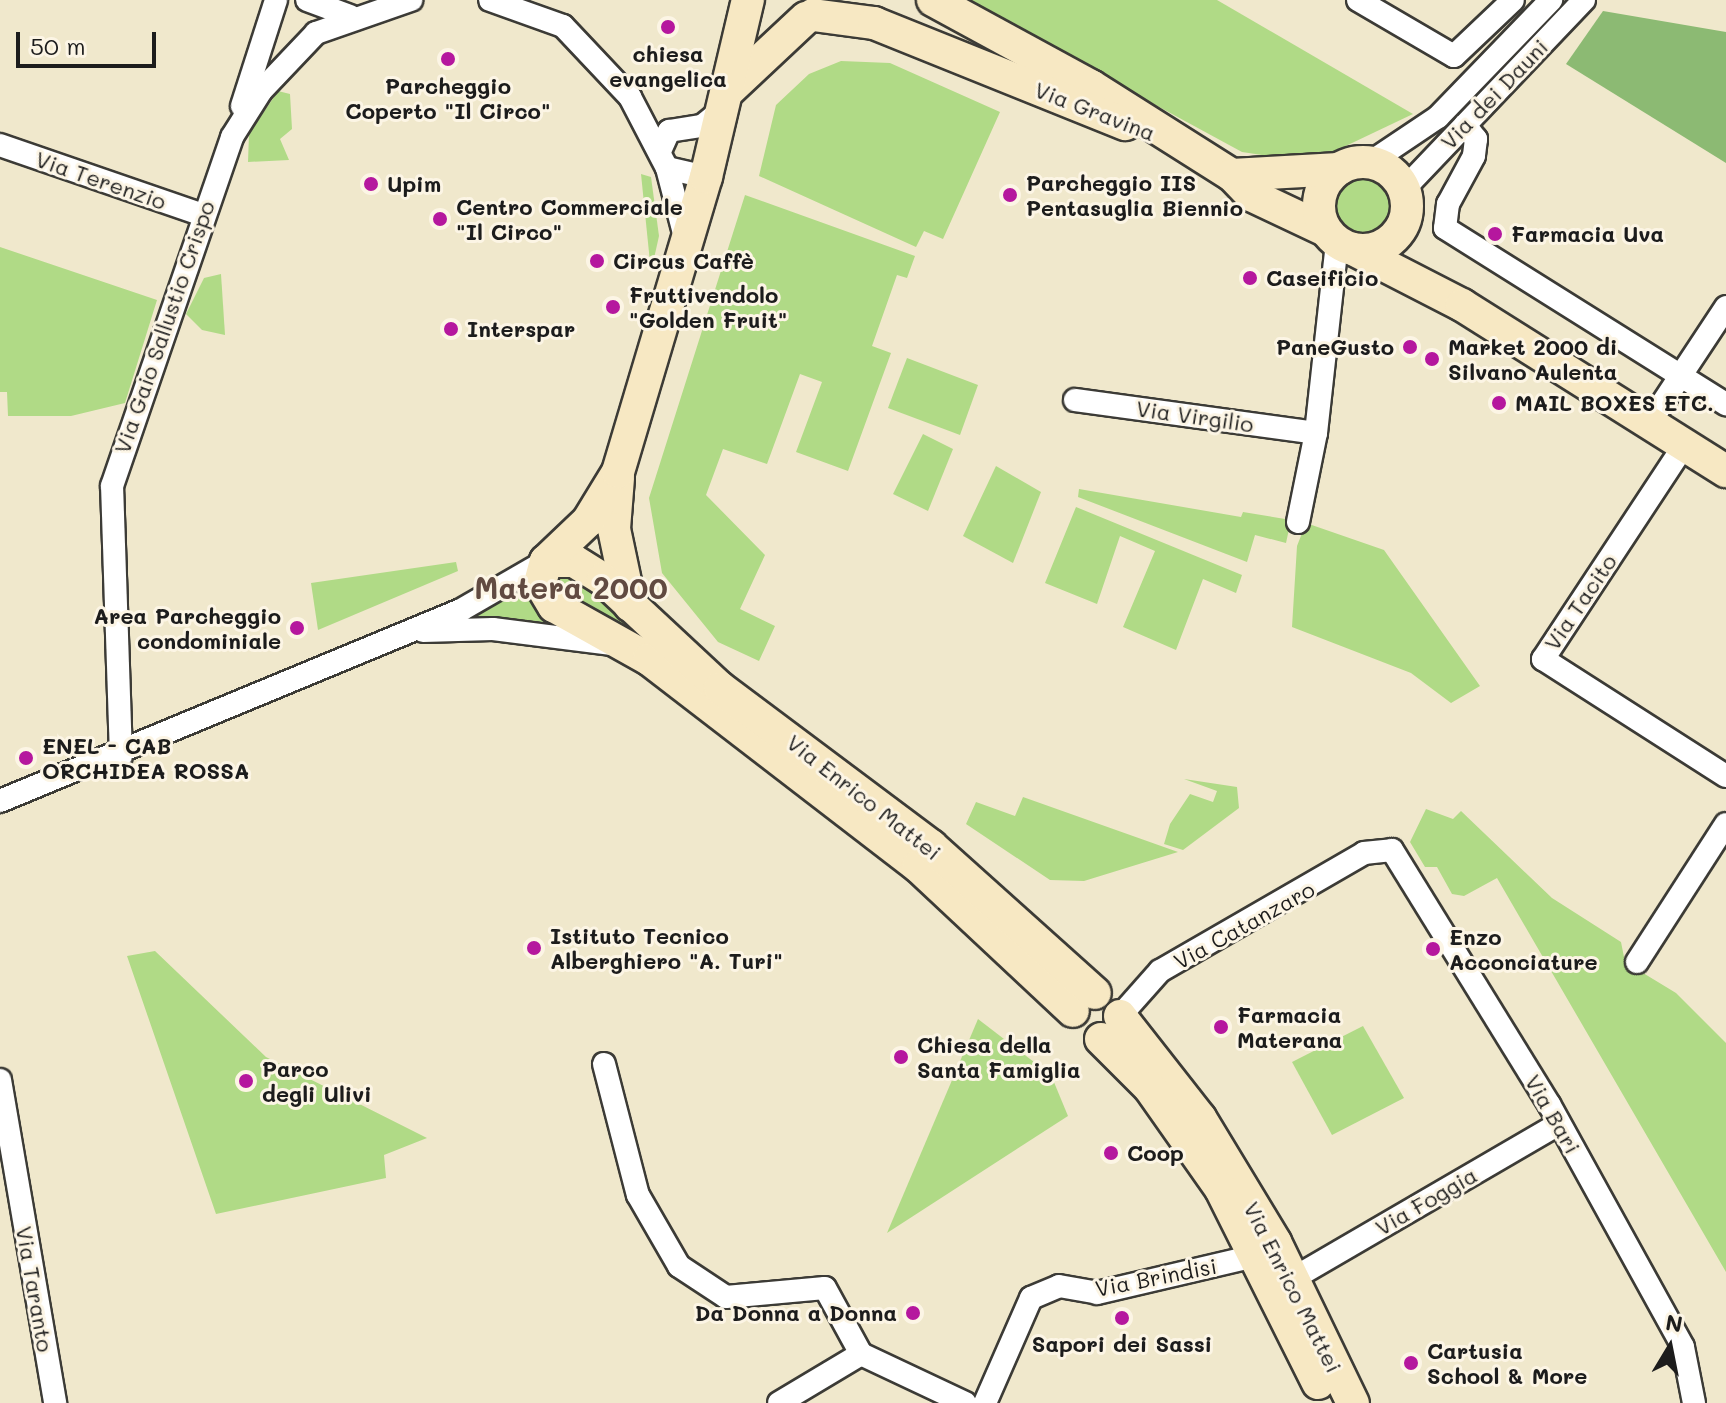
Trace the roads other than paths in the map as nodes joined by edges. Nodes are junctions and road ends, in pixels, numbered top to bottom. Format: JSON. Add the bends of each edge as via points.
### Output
{"nodes":[{"id":1,"x":276,"y":0,"type":"edge"},
{"id":2,"x":307,"y":0,"type":"edge"},
{"id":3,"x":411,"y":0,"type":"edge"},
{"id":4,"x":490,"y":0,"type":"edge"},
{"id":5,"x":748,"y":0,"type":"edge"},
{"id":6,"x":756,"y":0,"type":"edge"},
{"id":7,"x":933,"y":0,"type":"edge"},
{"id":8,"x":1358,"y":0,"type":"edge"},
{"id":9,"x":1513,"y":0,"type":"edge"},
{"id":10,"x":1551,"y":0,"type":"edge"},
{"id":11,"x":1584,"y":0,"type":"edge"},
{"id":12,"x":384,"y":2,"type":"edge"},
{"id":13,"x":816,"y":11,"type":"edge"},
{"id":14,"x":350,"y":16,"type":"junction"},
{"id":15,"x":630,"y":97,"type":"junction"},
{"id":16,"x":727,"y":98,"type":"junction"},
{"id":17,"x":1465,"y":125,"type":"junction"},
{"id":18,"x":678,"y":128,"type":"junction"},
{"id":19,"x":232,"y":137,"type":"junction"},
{"id":20,"x":1166,"y":139,"type":"junction"},
{"id":21,"x":0,"y":145,"type":"edge"},
{"id":22,"x":663,"y":160,"type":"junction"},
{"id":23,"x":1371,"y":162,"type":"junction"},
{"id":24,"x":1339,"y":169,"type":"junction"},
{"id":25,"x":1232,"y":175,"type":"junction"},
{"id":26,"x":706,"y":177,"type":"junction"},
{"id":27,"x":1405,"y":204,"type":"junction"},
{"id":28,"x":203,"y":215,"type":"junction"},
{"id":29,"x":1339,"y":241,"type":"junction"},
{"id":30,"x":687,"y":242,"type":"junction"},
{"id":31,"x":1462,"y":305,"type":"junction"},
{"id":32,"x":1726,"y":307,"type":"edge"},
{"id":33,"x":1681,"y":375,"type":"junction"},
{"id":34,"x":1075,"y":400,"type":"dead end"},
{"id":35,"x":1726,"y":404,"type":"edge"},
{"id":36,"x":1650,"y":422,"type":"junction"},
{"id":37,"x":1316,"y":433,"type":"junction"},
{"id":38,"x":1685,"y":444,"type":"junction"},
{"id":39,"x":1726,"y":471,"type":"edge"},
{"id":40,"x":618,"y":472,"type":"junction"},
{"id":41,"x":1298,"y":522,"type":"dead end"},
{"id":42,"x":546,"y":561,"type":"junction"},
{"id":43,"x":630,"y":605,"type":"junction"},
{"id":44,"x":410,"y":631,"type":"junction"},
{"id":45,"x":617,"y":645,"type":"junction"},
{"id":46,"x":121,"y":756,"type":"junction"},
{"id":47,"x":1726,"y":776,"type":"edge"},
{"id":48,"x":0,"y":801,"type":"edge"},
{"id":49,"x":1726,"y":824,"type":"edge"},
{"id":50,"x":1377,"y":847,"type":"joint"},
{"id":51,"x":1637,"y":962,"type":"dead end"},
{"id":52,"x":1084,"y":1002,"type":"junction"},
{"id":53,"x":1111,"y":1028,"type":"junction"},
{"id":54,"x":604,"y":1064,"type":"dead end"},
{"id":55,"x":0,"y":1080,"type":"edge"},
{"id":56,"x":1559,"y":1124,"type":"junction"},
{"id":57,"x":1255,"y":1256,"type":"junction"},
{"id":58,"x":1294,"y":1278,"type":"junction"},
{"id":59,"x":861,"y":1354,"type":"junction"},
{"id":60,"x":55,"y":1403,"type":"edge"},
{"id":61,"x":779,"y":1403,"type":"edge"},
{"id":62,"x":965,"y":1403,"type":"edge"},
{"id":63,"x":985,"y":1403,"type":"edge"},
{"id":64,"x":1328,"y":1403,"type":"edge"},
{"id":65,"x":1353,"y":1403,"type":"edge"},
{"id":66,"x":1694,"y":1403,"type":"edge"}],
"edges":[{"from":1,"to":19,"type":"street"},
{"from":2,"to":14,"type":"street"},
{"from":3,"to":12,"type":"street","name":"Via Gaio Sallustio Crispo"},
{"from":4,"to":15,"type":"street","via":[[563,26]]},
{"from":5,"to":16,"type":"street"},
{"from":6,"to":13,"type":"street","name":"Via Gravina","via":[[784,19]]},
{"from":7,"to":20,"type":"street","name":"Via Gravina","via":[[1091,86]]},
{"from":8,"to":9,"type":"street","via":[[1454,56]]},
{"from":10,"to":23,"type":"street","name":"Via dei Dauni","via":[[1438,117]]},
{"from":11,"to":17,"type":"street","name":"Via dei Dauni"},
{"from":12,"to":14,"type":"street","name":"Via Gaio Sallustio Crispo"},
{"from":13,"to":16,"type":"street"},
{"from":13,"to":20,"type":"street","name":"Via Gravina","via":[[874,23]]},
{"from":14,"to":19,"type":"street","name":"Via Gaio Sallustio Crispo","via":[[286,61]]},
{"from":15,"to":18,"type":"street"},
{"from":15,"to":22,"type":"street"},
{"from":16,"to":18,"type":"street","via":[[702,126]]},
{"from":16,"to":26,"type":"street"},
{"from":17,"to":27,"type":"street","name":"Via dei Dauni"},
{"from":17,"to":33,"type":"street","via":[[1476,139],[1474,156],[1448,204],[1445,228]]},
{"from":18,"to":22,"type":"street"},
{"from":19,"to":28,"type":"street","name":"Via Gaio Sallustio Crispo"},
{"from":20,"to":25,"type":"street"},
{"from":21,"to":28,"type":"street","name":"Via Terenzio"},
{"from":22,"to":26,"type":"street"},
{"from":22,"to":30,"type":"street"},
{"from":23,"to":24,"type":"street"},
{"from":23,"to":27,"type":"street"},
{"from":24,"to":25,"type":"street"},
{"from":24,"to":29,"type":"street","via":[[1321,190]]},
{"from":25,"to":29,"type":"street","via":[[1251,195]]},
{"from":26,"to":30,"type":"street"},
{"from":27,"to":29,"type":"street","via":[[1379,247]]},
{"from":27,"to":31,"type":"street","via":[[1413,255]]},
{"from":28,"to":46,"type":"street","name":"Via Gaio Sallustio Crispo","via":[[112,486]]},
{"from":29,"to":31,"type":"street"},
{"from":29,"to":37,"type":"street"},
{"from":30,"to":40,"type":"street"},
{"from":31,"to":36,"type":"street"},
{"from":32,"to":33,"type":"street"},
{"from":33,"to":35,"type":"street"},
{"from":33,"to":36,"type":"street"},
{"from":34,"to":37,"type":"street","name":"Via Virgilio"},
{"from":36,"to":38,"type":"street"},
{"from":37,"to":41,"type":"street"},
{"from":38,"to":39,"type":"street"},
{"from":38,"to":47,"type":"street","name":"Via Tacito","via":[[1543,659]]},
{"from":40,"to":42,"type":"street","via":[[588,521]]},
{"from":40,"to":43,"type":"street","via":[[614,529]]},
{"from":42,"to":43,"type":"street","name":"Via Enrico Mattei","via":[[574,561]]},
{"from":42,"to":44,"type":"street"},
{"from":42,"to":45,"type":"street","name":"Via Enrico Mattei","via":[[540,583],[554,606]]},
{"from":43,"to":52,"type":"street","name":"Via Enrico Mattei","via":[[720,688],[931,846]]},
{"from":44,"to":45,"type":"street","name":"Via Enrico Mattei","via":[[493,629]]},
{"from":44,"to":46,"type":"street"},
{"from":45,"to":52,"type":"street","name":"Via Enrico Mattei","via":[[649,659],[918,866]]},
{"from":46,"to":48,"type":"street"},
{"from":49,"to":51,"type":"street"},
{"from":50,"to":53,"type":"street","name":"Via Catanzaro","via":[[1160,971]]},
{"from":50,"to":56,"type":"street","name":"Via Bari","via":[[1405,864]]},
{"from":52,"to":53,"type":"street","via":[[1114,1002]]},
{"from":52,"to":53,"type":"street","via":[[1079,1033]]},
{"from":53,"to":57,"type":"street","name":"Via Enrico Mattei","via":[[1188,1140]]},
{"from":53,"to":58,"type":"street","name":"Via Enrico Mattei","via":[[1200,1118]]},
{"from":54,"to":59,"type":"street","via":[[638,1195],[679,1266],[726,1297],[825,1288]]},
{"from":55,"to":60,"type":"street","name":"Via Taranto"},
{"from":56,"to":58,"type":"street","name":"Via Foggia"},
{"from":56,"to":66,"type":"street","name":"Via Bari","via":[[1683,1347]]},
{"from":57,"to":63,"type":"street","name":"Via Brindisi","via":[[1097,1293],[1059,1286],[1031,1298],[1016,1319]]},
{"from":57,"to":64,"type":"street","name":"Via Enrico Mattei"},
{"from":58,"to":65,"type":"street","name":"Via Enrico Mattei"},
{"from":59,"to":61,"type":"street"},
{"from":59,"to":62,"type":"street"}]}
